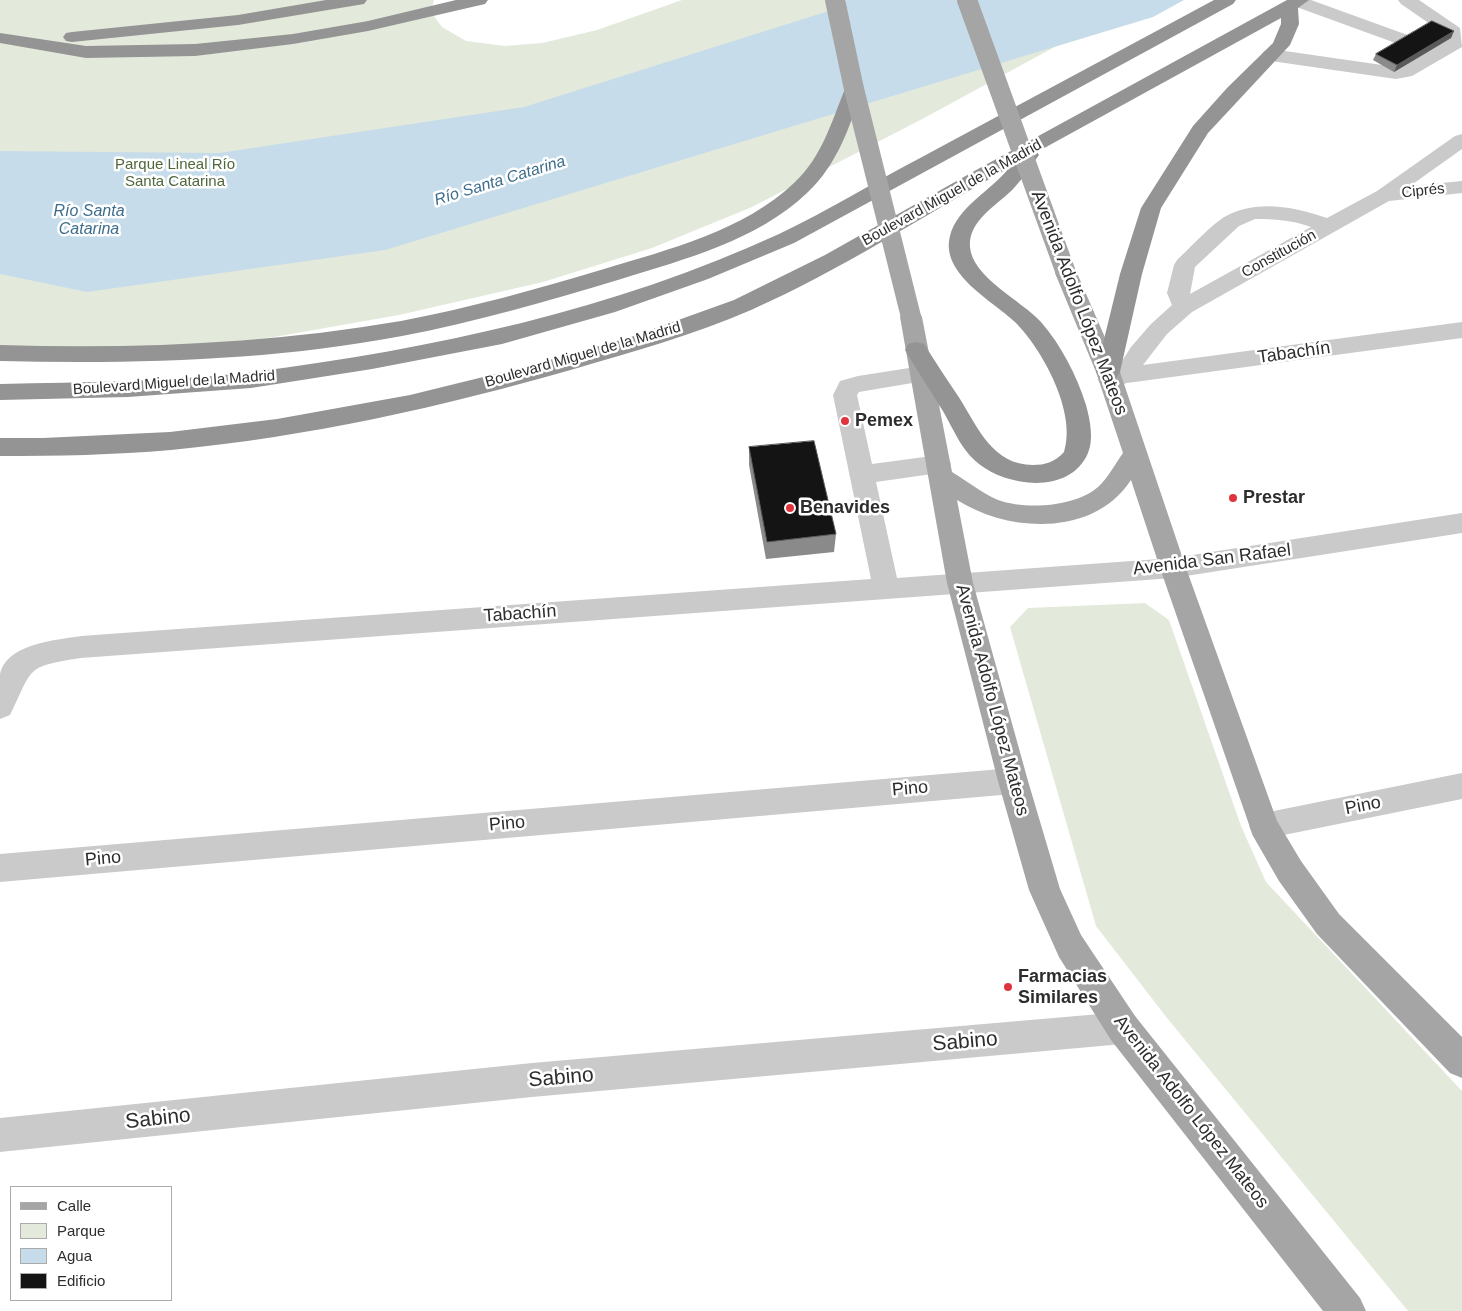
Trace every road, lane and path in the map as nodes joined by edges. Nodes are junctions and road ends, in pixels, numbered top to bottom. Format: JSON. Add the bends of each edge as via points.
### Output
{"nodes":[{"id":1,"x":358,"y":0,"type":"edge"},
{"id":2,"x":479,"y":0,"type":"edge"},
{"id":3,"x":835,"y":0,"type":"edge"},
{"id":4,"x":967,"y":0,"type":"edge"},
{"id":5,"x":1227,"y":0,"type":"edge"},
{"id":6,"x":1407,"y":0,"type":"edge"},
{"id":7,"x":1295,"y":2,"type":"edge"},
{"id":8,"x":0,"y":38,"type":"edge"},
{"id":9,"x":1407,"y":41,"type":"edge"},
{"id":10,"x":24,"y":42,"type":"junction"},
{"id":11,"x":1272,"y":56,"type":"junction"},
{"id":12,"x":854,"y":89,"type":"junction"},
{"id":13,"x":1462,"y":140,"type":"edge"},
{"id":14,"x":1035,"y":147,"type":"junction"},
{"id":15,"x":1462,"y":187,"type":"edge"},
{"id":16,"x":1384,"y":195,"type":"junction"},
{"id":17,"x":1329,"y":226,"type":"junction"},
{"id":18,"x":1184,"y":307,"type":"junction"},
{"id":19,"x":1462,"y":330,"type":"edge"},
{"id":20,"x":0,"y":353,"type":"edge"},
{"id":21,"x":919,"y":362,"type":"junction"},
{"id":22,"x":1114,"y":375,"type":"junction"},
{"id":23,"x":0,"y":392,"type":"edge"},
{"id":24,"x":0,"y":447,"type":"edge"},
{"id":25,"x":1135,"y":453,"type":"junction"},
{"id":26,"x":940,"y":471,"type":"junction"},
{"id":27,"x":862,"y":475,"type":"junction"},
{"id":28,"x":1462,"y":523,"type":"edge"},
{"id":29,"x":1173,"y":568,"type":"junction"},
{"id":30,"x":960,"y":582,"type":"junction"},
{"id":31,"x":886,"y":588,"type":"junction"},
{"id":32,"x":0,"y":707,"type":"edge"},
{"id":33,"x":1013,"y":780,"type":"junction"},
{"id":34,"x":1462,"y":786,"type":"edge"},
{"id":35,"x":1264,"y":826,"type":"junction"},
{"id":36,"x":0,"y":868,"type":"edge"},
{"id":37,"x":1123,"y":1028,"type":"junction"},
{"id":38,"x":1462,"y":1061,"type":"edge"},
{"id":39,"x":0,"y":1135,"type":"edge"},
{"id":40,"x":1347,"y":1311,"type":"edge"}],
"edges":[{"from":1,"to":10,"type":"highway","via":[[238,20]]},
{"from":2,"to":10,"type":"highway","via":[[368,26],[213,48],[86,52]]},
{"from":3,"to":12,"type":"main road","name":"Avenida Adolfo López Mateos","bridge":true},
{"from":4,"to":22,"type":"main road","name":"Avenida Adolfo López Mateos","bridge":true,"via":[[1066,273]]},
{"from":5,"to":23,"type":"highway","name":"Boulevard Miguel de la Madrid","via":[[786,238],[700,274],[607,307],[502,336],[251,380],[128,389]]},
{"from":6,"to":11,"type":"street","via":[[1454,32],[1457,38],[1456,43],[1436,51],[1405,72],[1396,74]]},
{"from":7,"to":9,"type":"street"},
{"from":7,"to":11,"type":"highway","via":[[1287,33]]},
{"from":7,"to":14,"type":"highway","name":"Boulevard Miguel de la Madrid"},
{"from":8,"to":10,"type":"highway"},
{"from":11,"to":22,"type":"highway","via":[[1200,130],[1151,208],[1131,274]]},
{"from":12,"to":20,"type":"highway","via":[[828,155],[804,185],[772,211],[664,259],[486,310],[329,339],[192,351]]},
{"from":12,"to":21,"type":"main road","name":"Avenida Adolfo López Mateos","bridge":true},
{"from":13,"to":16,"type":"street","name":"Constitución"},
{"from":14,"to":21,"type":"highway","via":[[1006,183],[968,220],[960,237],[960,256],[987,288],[1024,318],[1046,345],[1078,417],[1080,439],[1075,457],[1061,469],[1040,476],[1007,469],[986,457]]},
{"from":14,"to":24,"type":"highway","name":"Boulevard Miguel de la Madrid","via":[[833,260],[742,305],[639,342],[419,401],[277,428],[170,441],[43,448]]},
{"from":15,"to":16,"type":"street","name":"Ciprés"},
{"from":16,"to":17,"type":"street","name":"Constitución"},
{"from":17,"to":18,"type":"street","name":"Constitución"},
{"from":17,"to":18,"type":"street","via":[[1300,216],[1278,213],[1252,213],[1232,221],[1185,265],[1178,293]]},
{"from":18,"to":22,"type":"street","name":"Constitución"},
{"from":19,"to":22,"type":"street","name":"Tabachín"},
{"from":21,"to":26,"type":"main road","name":"Avenida Adolfo López Mateos"},
{"from":21,"to":27,"type":"street","via":[[848,387],[845,395]]},
{"from":22,"to":25,"type":"main road","name":"Avenida Adolfo López Mateos"},
{"from":25,"to":26,"type":"main road","via":[[1106,495],[1085,507],[1052,513],[1016,514],[988,506]]},
{"from":25,"to":29,"type":"main road","name":"Avenida Adolfo López Mateos"},
{"from":26,"to":27,"type":"street"},
{"from":26,"to":30,"type":"main road","name":"Avenida Adolfo López Mateos"},
{"from":27,"to":31,"type":"street"},
{"from":28,"to":29,"type":"street","name":"Avenida San Rafael"},
{"from":29,"to":30,"type":"street","name":"Avenida San Rafael"},
{"from":29,"to":35,"type":"main road","name":"Avenida Adolfo López Mateos"},
{"from":30,"to":31,"type":"street","name":"Tabachín"},
{"from":30,"to":33,"type":"main road","name":"Avenida Adolfo López Mateos"},
{"from":31,"to":32,"type":"street","name":"Tabachín","via":[[80,647],[49,652],[23,662],[7,686]]},
{"from":33,"to":36,"type":"street","name":"Pino"},
{"from":33,"to":37,"type":"main road","name":"Avenida Adolfo López Mateos","via":[[1046,890],[1070,946]]},
{"from":34,"to":35,"type":"street","name":"Pino"},
{"from":35,"to":38,"type":"main road","name":"Avenida Adolfo López Mateos","via":[[1290,871],[1328,924]]},
{"from":37,"to":39,"type":"street","name":"Sabino","via":[[532,1080]]},
{"from":37,"to":40,"type":"main road","name":"Avenida Adolfo López Mateos"}]}
